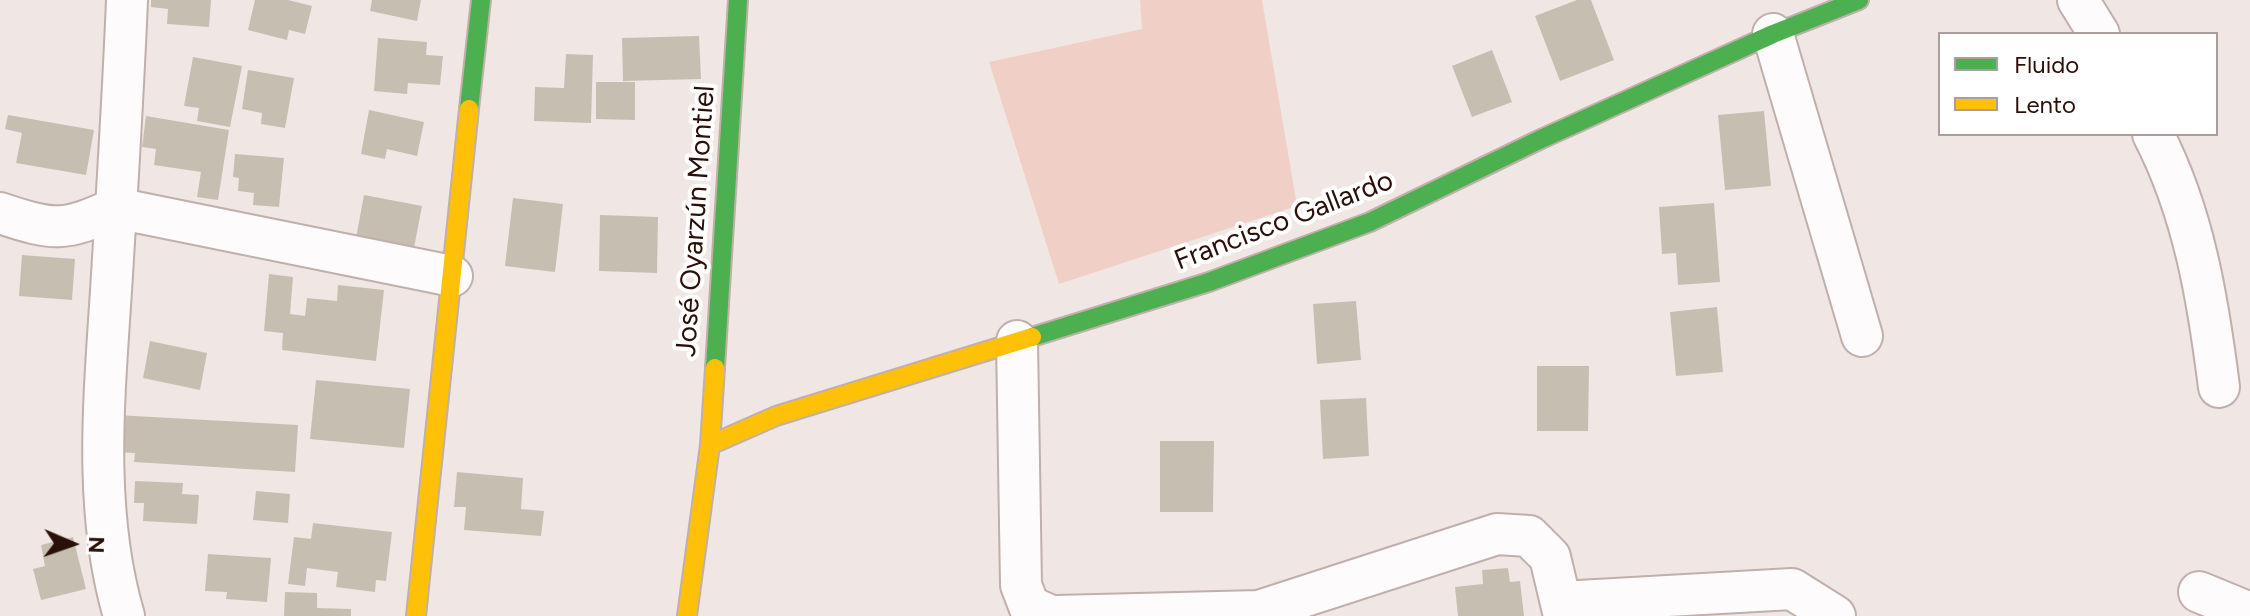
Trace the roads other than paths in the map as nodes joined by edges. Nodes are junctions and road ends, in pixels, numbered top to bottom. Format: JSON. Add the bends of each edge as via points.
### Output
{"nodes":[{"id":1,"x":127,"y":0,"type":"edge"},
{"id":2,"x":481,"y":0,"type":"edge"},
{"id":3,"x":738,"y":0,"type":"edge"},
{"id":4,"x":1859,"y":0,"type":"edge"},
{"id":5,"x":2078,"y":0,"type":"edge"},
{"id":6,"x":2098,"y":32,"type":"edge"},
{"id":7,"x":1773,"y":34,"type":"junction"},
{"id":8,"x":2154,"y":136,"type":"edge"},
{"id":9,"x":116,"y":208,"type":"junction"},
{"id":10,"x":0,"y":213,"type":"edge"},
{"id":11,"x":452,"y":276,"type":"junction"},
{"id":12,"x":1862,"y":336,"type":"dead end"},
{"id":13,"x":1017,"y":341,"type":"junction"},
{"id":14,"x":2219,"y":387,"type":"dead end"},
{"id":15,"x":710,"y":445,"type":"junction"},
{"id":16,"x":2199,"y":592,"type":"dead end"},
{"id":17,"x":1562,"y":609,"type":"edge"},
{"id":18,"x":2250,"y":613,"type":"edge"},
{"id":19,"x":124,"y":616,"type":"edge"},
{"id":20,"x":416,"y":616,"type":"edge"},
{"id":21,"x":687,"y":616,"type":"edge"},
{"id":22,"x":1054,"y":616,"type":"edge"},
{"id":23,"x":1835,"y":616,"type":"edge"}],
"edges":[{"from":1,"to":9,"type":"street"},
{"from":2,"to":11,"type":"street"},
{"from":3,"to":15,"type":"street","name":"José Oyarzún Montiel"},
{"from":4,"to":7,"type":"street","name":"Francisco Gallardo"},
{"from":5,"to":6,"type":"street"},
{"from":7,"to":12,"type":"street"},
{"from":7,"to":13,"type":"street","name":"Francisco Gallardo","via":[[1370,222],[1209,282]]},
{"from":8,"to":14,"type":"street","via":[[2195,244]]},
{"from":9,"to":10,"type":"street","via":[[76,227],[37,225]]},
{"from":9,"to":11,"type":"street"},
{"from":9,"to":19,"type":"street","via":[[103,499]]},
{"from":11,"to":20,"type":"street"},
{"from":13,"to":15,"type":"street","name":"Francisco Gallardo","via":[[776,416]]},
{"from":13,"to":22,"type":"street","via":[[1021,585],[1029,606]]},
{"from":15,"to":21,"type":"street","name":"José Oyarzún Montiel"},
{"from":16,"to":18,"type":"street"},
{"from":17,"to":22,"type":"street","via":[[1550,557],[1529,536],[1497,534],[1259,611]]},
{"from":17,"to":23,"type":"street","via":[[1792,589]]}]}
